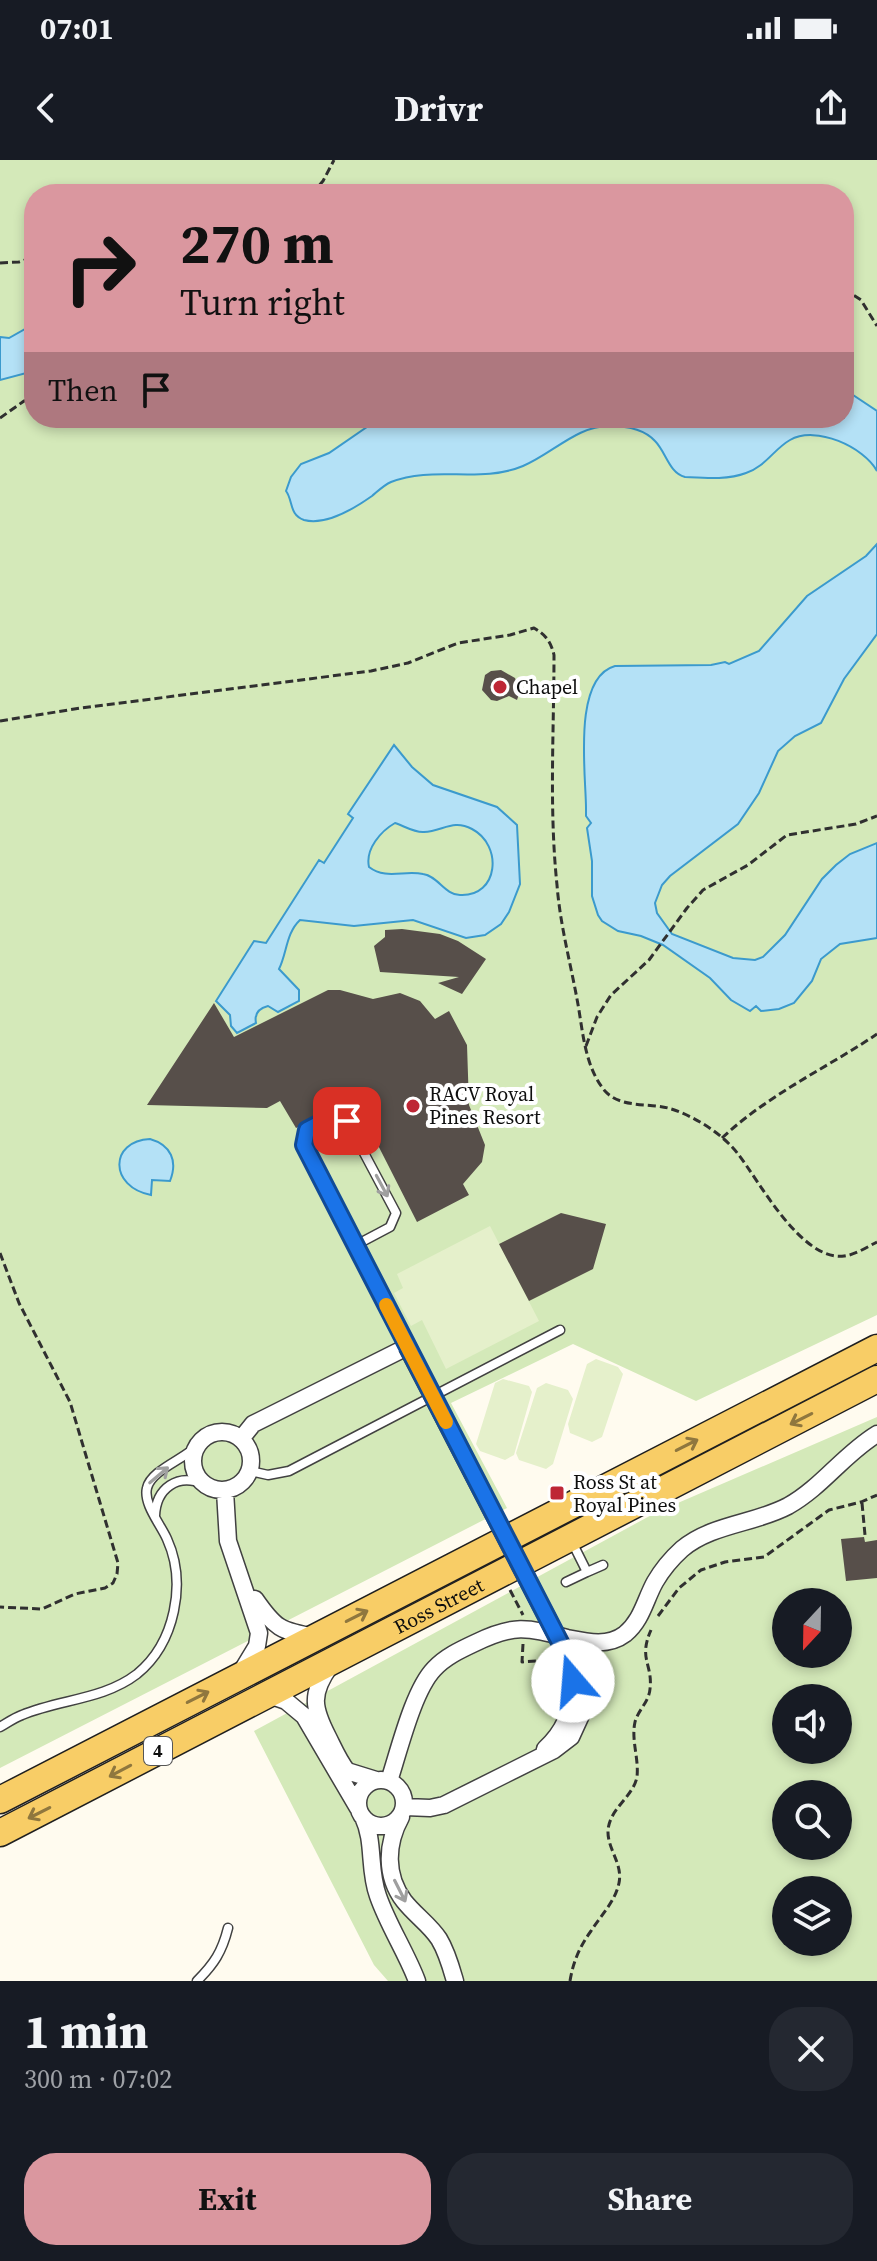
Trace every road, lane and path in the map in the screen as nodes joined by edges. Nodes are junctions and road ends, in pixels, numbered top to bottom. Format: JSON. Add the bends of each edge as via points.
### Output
{"nodes":[{"id":1,"x":334,"y":160,"type":"edge"},
{"id":2,"x":320,"y":184,"type":"edge"},
{"id":3,"x":24,"y":260,"type":"edge"},
{"id":4,"x":0,"y":263,"type":"edge"},
{"id":5,"x":854,"y":295,"type":"edge"},
{"id":6,"x":877,"y":326,"type":"edge"},
{"id":7,"x":24,"y":401,"type":"edge"},
{"id":8,"x":0,"y":418,"type":"edge"},
{"id":9,"x":0,"y":721,"type":"edge"},
{"id":10,"x":877,"y":816,"type":"edge"},
{"id":11,"x":877,"y":1034,"type":"edge"},
{"id":12,"x":586,"y":1046,"type":"junction"},
{"id":13,"x":722,"y":1138,"type":"junction"},
{"id":14,"x":877,"y":1242,"type":"edge"},
{"id":15,"x":356,"y":1245,"type":"junction"},
{"id":16,"x":0,"y":1253,"type":"edge"},
{"id":17,"x":560,"y":1330,"type":"dead end"},
{"id":18,"x":407,"y":1347,"type":"junction"},
{"id":19,"x":877,"y":1348,"type":"edge"},
{"id":20,"x":877,"y":1379,"type":"edge"},
{"id":21,"x":877,"y":1434,"type":"edge"},
{"id":22,"x":241,"y":1439,"type":"junction"},
{"id":23,"x":198,"y":1445,"type":"junction"},
{"id":24,"x":250,"y":1471,"type":"junction"},
{"id":25,"x":203,"y":1484,"type":"junction"},
{"id":26,"x":225,"y":1491,"type":"junction"},
{"id":27,"x":877,"y":1495,"type":"edge"},
{"id":28,"x":861,"y":1502,"type":"junction"},
{"id":29,"x":155,"y":1516,"type":"junction"},
{"id":30,"x":865,"y":1535,"type":"dead end"},
{"id":31,"x":569,"y":1538,"type":"junction"},
{"id":32,"x":603,"y":1565,"type":"dead end"},
{"id":33,"x":234,"y":1567,"type":"junction"},
{"id":34,"x":587,"y":1572,"type":"junction"},
{"id":35,"x":566,"y":1582,"type":"dead end"},
{"id":36,"x":510,"y":1590,"type":"dead end"},
{"id":37,"x":0,"y":1607,"type":"edge"},
{"id":38,"x":525,"y":1618,"type":"dead end"},
{"id":39,"x":656,"y":1620,"type":"dead end"},
{"id":40,"x":652,"y":1628,"type":"dead end"},
{"id":41,"x":315,"y":1637,"type":"junction"},
{"id":42,"x":523,"y":1640,"type":"dead end"},
{"id":43,"x":560,"y":1657,"type":"junction"},
{"id":44,"x":336,"y":1658,"type":"junction"},
{"id":45,"x":238,"y":1677,"type":"junction"},
{"id":46,"x":266,"y":1694,"type":"junction"},
{"id":47,"x":0,"y":1727,"type":"edge"},
{"id":48,"x":382,"y":1780,"type":"junction"},
{"id":49,"x":0,"y":1800,"type":"edge"},
{"id":50,"x":403,"y":1812,"type":"junction"},
{"id":51,"x":360,"y":1813,"type":"junction"},
{"id":52,"x":0,"y":1833,"type":"edge"},
{"id":53,"x":228,"y":1928,"type":"dead end"},
{"id":54,"x":197,"y":1981,"type":"edge"},
{"id":55,"x":417,"y":1981,"type":"edge"},
{"id":56,"x":455,"y":1981,"type":"edge"},
{"id":57,"x":570,"y":1981,"type":"edge"}],
"edges":[{"from":1,"to":2,"type":"path"},
{"from":3,"to":4,"type":"path"},
{"from":5,"to":6,"type":"path"},
{"from":7,"to":8,"type":"path"},
{"from":9,"to":12,"type":"path","via":[[382,669],[458,643],[534,628],[544,634],[554,655],[557,884]]},
{"from":10,"to":12,"type":"path","via":[[787,835],[703,890],[649,960],[611,995]]},
{"from":11,"to":13,"type":"path","via":[[791,1085]]},
{"from":12,"to":13,"type":"path","via":[[607,1093],[627,1103],[672,1109]]},
{"from":13,"to":14,"type":"path","via":[[811,1244],[847,1256]]},
{"from":15,"to":15,"type":"lane","one_way":true,"via":[[304,1145],[307,1130],[334,1116],[347,1121],[396,1213],[390,1227]]},
{"from":15,"to":18,"type":"lane"},
{"from":16,"to":37,"type":"path","via":[[19,1303],[70,1402],[118,1563],[113,1583],[105,1588],[42,1609]]},
{"from":17,"to":24,"type":"lane","via":[[294,1468],[268,1475]]},
{"from":18,"to":22,"type":"street","via":[[260,1421]]},
{"from":18,"to":43,"type":"street","bridge":true},
{"from":41,"to":19,"type":"main road","name":"Ross Street","number":"4","one_way":true},
{"from":20,"to":31,"type":"main road","name":"Ross Street","number":"4","one_way":true},
{"from":21,"to":48,"type":"street","via":[[795,1501],[699,1538],[682,1550],[624,1635],[590,1643],[540,1630],[510,1629],[446,1658],[424,1683]]},
{"from":22,"to":23,"type":"street","via":[[217,1432]]},
{"from":22,"to":24,"type":"street","via":[[250,1454]]},
{"from":23,"to":25,"type":"street","via":[[192,1464]]},
{"from":29,"to":23,"type":"lane","one_way":true,"via":[[147,1495],[150,1482]]},
{"from":24,"to":26,"type":"street","via":[[243,1482]]},
{"from":25,"to":26,"type":"street"},
{"from":25,"to":29,"type":"lane","via":[[188,1479],[170,1484],[158,1500]]},
{"from":26,"to":33,"type":"street"},
{"from":27,"to":28,"type":"path"},
{"from":28,"to":30,"type":"path"},
{"from":28,"to":39,"type":"path","via":[[817,1517],[764,1557],[701,1570],[669,1599]]},
{"from":29,"to":47,"type":"lane","via":[[172,1553],[177,1587],[170,1625],[152,1659],[112,1689],[22,1714]]},
{"from":31,"to":34,"type":"lane"},
{"from":31,"to":44,"type":"main road","name":"Ross Street","number":"4"},
{"from":32,"to":34,"type":"lane"},
{"from":33,"to":41,"type":"street","via":[[271,1623]]},
{"from":33,"to":45,"type":"street","via":[[259,1633]]},
{"from":34,"to":35,"type":"lane"},
{"from":36,"to":38,"type":"path"},
{"from":40,"to":57,"type":"path","via":[[644,1654],[650,1694],[634,1732],[636,1782],[608,1828],[619,1880],[613,1899],[578,1952]]},
{"from":41,"to":45,"type":"main road","name":"Ross Street","number":"4"},
{"from":42,"to":43,"type":"path","via":[[522,1662]]},
{"from":43,"to":50,"type":"street","via":[[573,1681],[570,1711],[560,1731],[531,1760],[444,1805]]},
{"from":44,"to":46,"type":"main road","name":"Ross Street","number":"4"},
{"from":44,"to":48,"type":"street","via":[[320,1683],[317,1715],[347,1771]]},
{"from":49,"to":45,"type":"main road","name":"Ross Street","number":"4","one_way":true},
{"from":46,"to":51,"type":"street","via":[[304,1716]]},
{"from":46,"to":52,"type":"main road","name":"Ross Street","number":"4","one_way":true},
{"from":48,"to":50,"type":"street","via":[[402,1791]]},
{"from":48,"to":51,"type":"street","via":[[361,1791]]},
{"from":50,"to":51,"type":"street","via":[[384,1827],[374,1826]]},
{"from":50,"to":56,"type":"street","one_way":true,"via":[[388,1851],[396,1886],[439,1940]]},
{"from":51,"to":55,"type":"street","via":[[371,1838],[378,1897]]},
{"from":53,"to":54,"type":"lane","via":[[217,1961]]}]}
